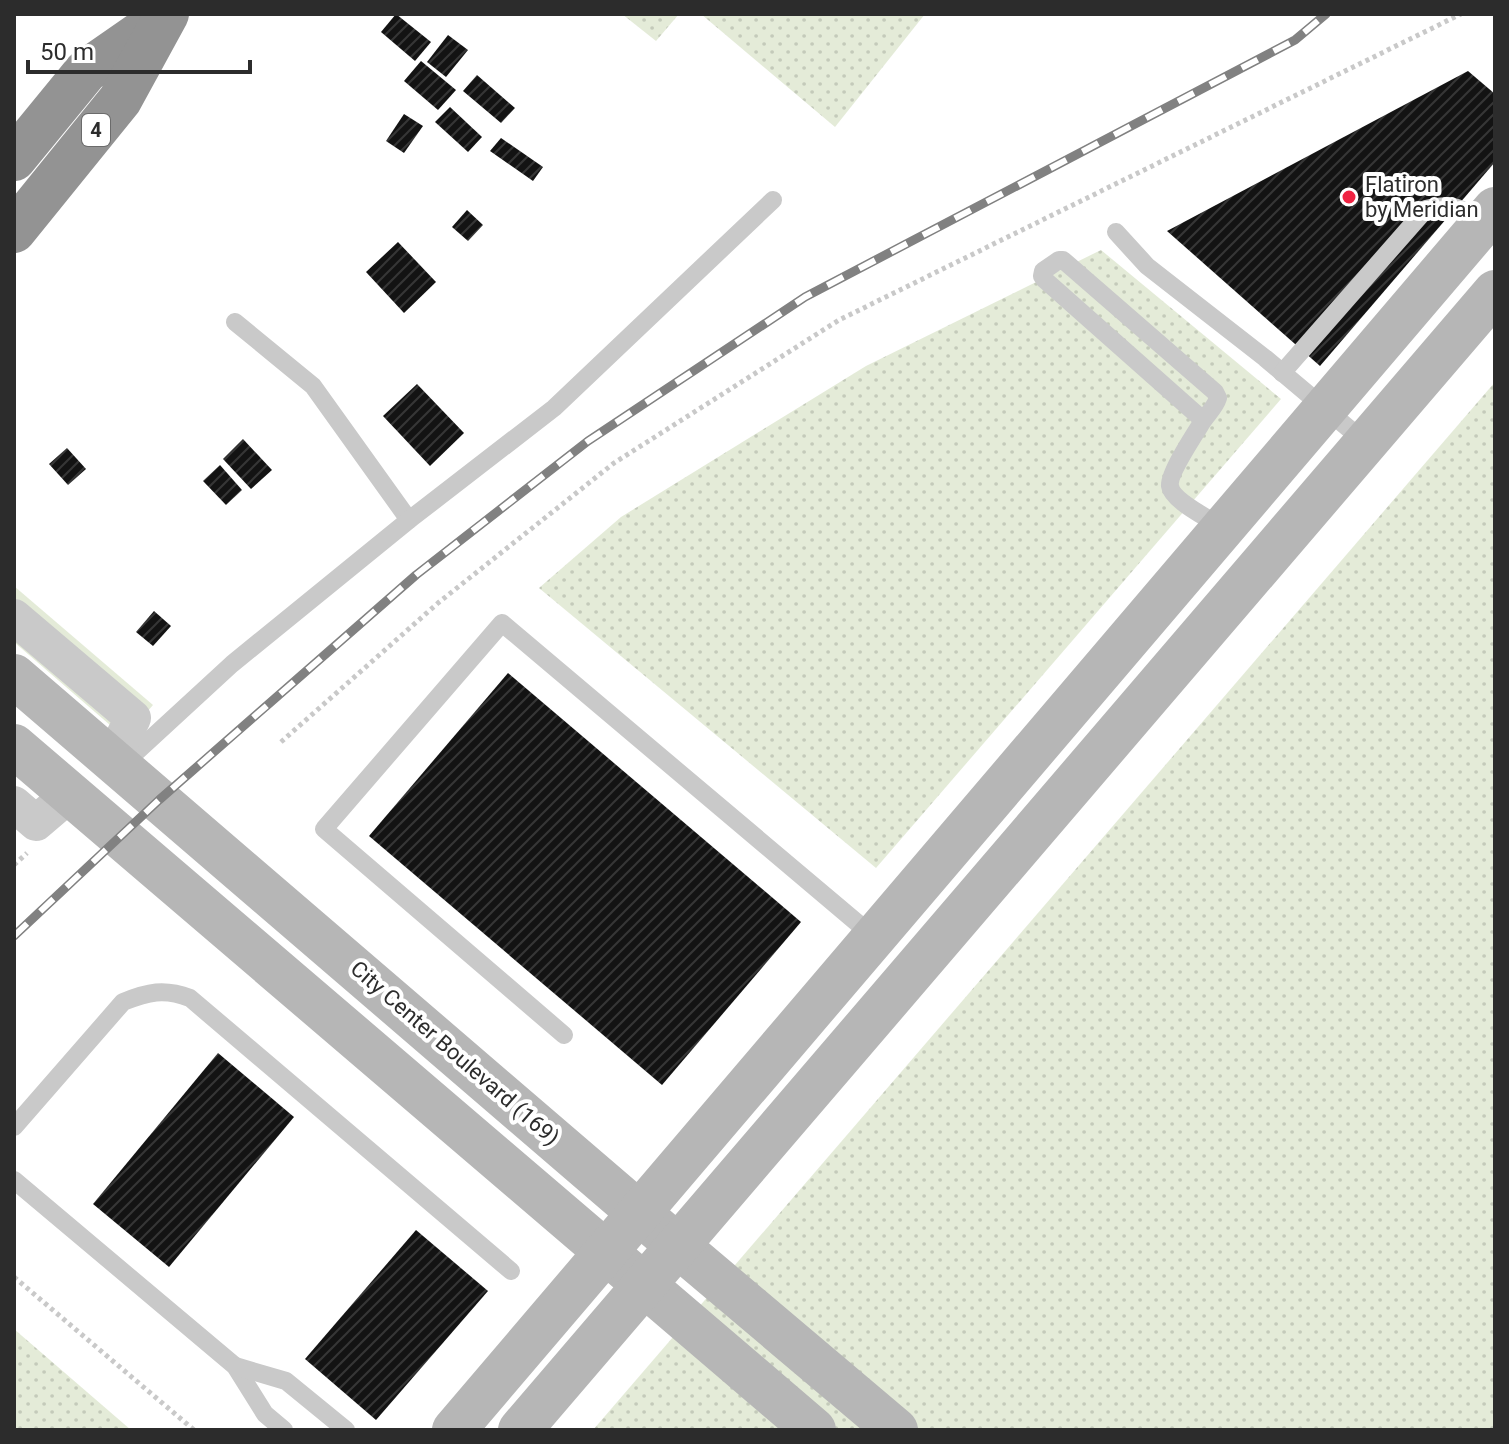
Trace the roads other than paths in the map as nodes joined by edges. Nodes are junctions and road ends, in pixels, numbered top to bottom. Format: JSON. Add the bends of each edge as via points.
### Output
{"nodes":[{"id":1,"x":165,"y":16,"type":"edge"},
{"id":2,"x":14,"y":159,"type":"edge"},
{"id":3,"x":773,"y":200,"type":"dead end"},
{"id":4,"x":1489,"y":216,"type":"edge"},
{"id":5,"x":14,"y":231,"type":"edge"},
{"id":6,"x":1116,"y":232,"type":"dead end"},
{"id":7,"x":1495,"y":292,"type":"edge"},
{"id":8,"x":235,"y":322,"type":"dead end"},
{"id":9,"x":1282,"y":373,"type":"junction"},
{"id":10,"x":1325,"y":409,"type":"junction"},
{"id":11,"x":1203,"y":420,"type":"junction"},
{"id":12,"x":1366,"y":443,"type":"junction"},
{"id":13,"x":409,"y":520,"type":"junction"},
{"id":14,"x":1224,"y":528,"type":"junction"},
{"id":15,"x":1265,"y":560,"type":"junction"},
{"id":16,"x":14,"y":617,"type":"edge"},
{"id":17,"x":14,"y":676,"type":"edge"},
{"id":18,"x":14,"y":746,"type":"edge"},
{"id":19,"x":116,"y":763,"type":"junction"},
{"id":20,"x":70,"y":794,"type":"junction"},
{"id":21,"x":14,"y":804,"type":"edge"},
{"id":22,"x":917,"y":886,"type":"junction"},
{"id":23,"x":958,"y":919,"type":"junction"},
{"id":24,"x":874,"y":937,"type":"junction"},
{"id":25,"x":564,"y":1035,"type":"dead end"},
{"id":26,"x":14,"y":1127,"type":"edge"},
{"id":27,"x":14,"y":1180,"type":"edge"},
{"id":28,"x":639,"y":1213,"type":"junction"},
{"id":29,"x":679,"y":1245,"type":"junction"},
{"id":30,"x":605,"y":1253,"type":"junction"},
{"id":31,"x":511,"y":1271,"type":"dead end"},
{"id":32,"x":644,"y":1285,"type":"junction"},
{"id":33,"x":235,"y":1366,"type":"junction"},
{"id":34,"x":284,"y":1430,"type":"edge"},
{"id":35,"x":346,"y":1430,"type":"edge"},
{"id":36,"x":454,"y":1430,"type":"edge"},
{"id":37,"x":520,"y":1430,"type":"edge"},
{"id":38,"x":814,"y":1430,"type":"edge"},
{"id":39,"x":896,"y":1430,"type":"edge"}],
"edges":[{"from":1,"to":2,"type":"highway","number":"4","via":[[86,71]]},
{"from":1,"to":5,"type":"highway","number":"4","via":[[120,100]]},
{"from":3,"to":13,"type":"lane","via":[[554,408]]},
{"from":4,"to":9,"type":"lane","via":[[1444,204],[1426,209]]},
{"from":4,"to":10,"type":"street"},
{"from":6,"to":9,"type":"lane","via":[[1147,266]]},
{"from":7,"to":12,"type":"street"},
{"from":8,"to":13,"type":"lane","via":[[313,386]]},
{"from":9,"to":10,"type":"lane"},
{"from":10,"to":12,"type":"lane"},
{"from":10,"to":14,"type":"street"},
{"from":11,"to":11,"type":"lane","via":[[1216,405],[1215,392],[1063,260],[1043,271],[1045,280]]},
{"from":11,"to":14,"type":"lane","via":[[1170,487],[1175,496]]},
{"from":12,"to":15,"type":"street"},
{"from":13,"to":19,"type":"lane"},
{"from":14,"to":15,"type":"street"},
{"from":14,"to":22,"type":"street"},
{"from":15,"to":23,"type":"street"},
{"from":16,"to":19,"type":"street","via":[[133,718]]},
{"from":17,"to":19,"type":"street","name":"City Center Boulevard (169)"},
{"from":18,"to":20,"type":"street"},
{"from":19,"to":28,"type":"street","name":"City Center Boulevard (169)"},
{"from":20,"to":21,"type":"street","via":[[36,823]]},
{"from":20,"to":30,"type":"street"},
{"from":22,"to":23,"type":"street"},
{"from":22,"to":24,"type":"street"},
{"from":23,"to":29,"type":"street"},
{"from":24,"to":25,"type":"lane","via":[[502,623],[324,829]]},
{"from":24,"to":28,"type":"street"},
{"from":26,"to":31,"type":"lane","via":[[123,1002],[146,993],[173,992],[190,998]]},
{"from":27,"to":33,"type":"lane"},
{"from":28,"to":29,"type":"street","name":"City Center Boulevard (169)"},
{"from":28,"to":30,"type":"street"},
{"from":29,"to":32,"type":"street"},
{"from":29,"to":39,"type":"street","name":"City Center Boulevard (169)"},
{"from":30,"to":32,"type":"street"},
{"from":30,"to":36,"type":"street"},
{"from":32,"to":37,"type":"street"},
{"from":32,"to":38,"type":"street"},
{"from":33,"to":34,"type":"lane","via":[[265,1414]]},
{"from":33,"to":35,"type":"lane","via":[[286,1381]]}]}
